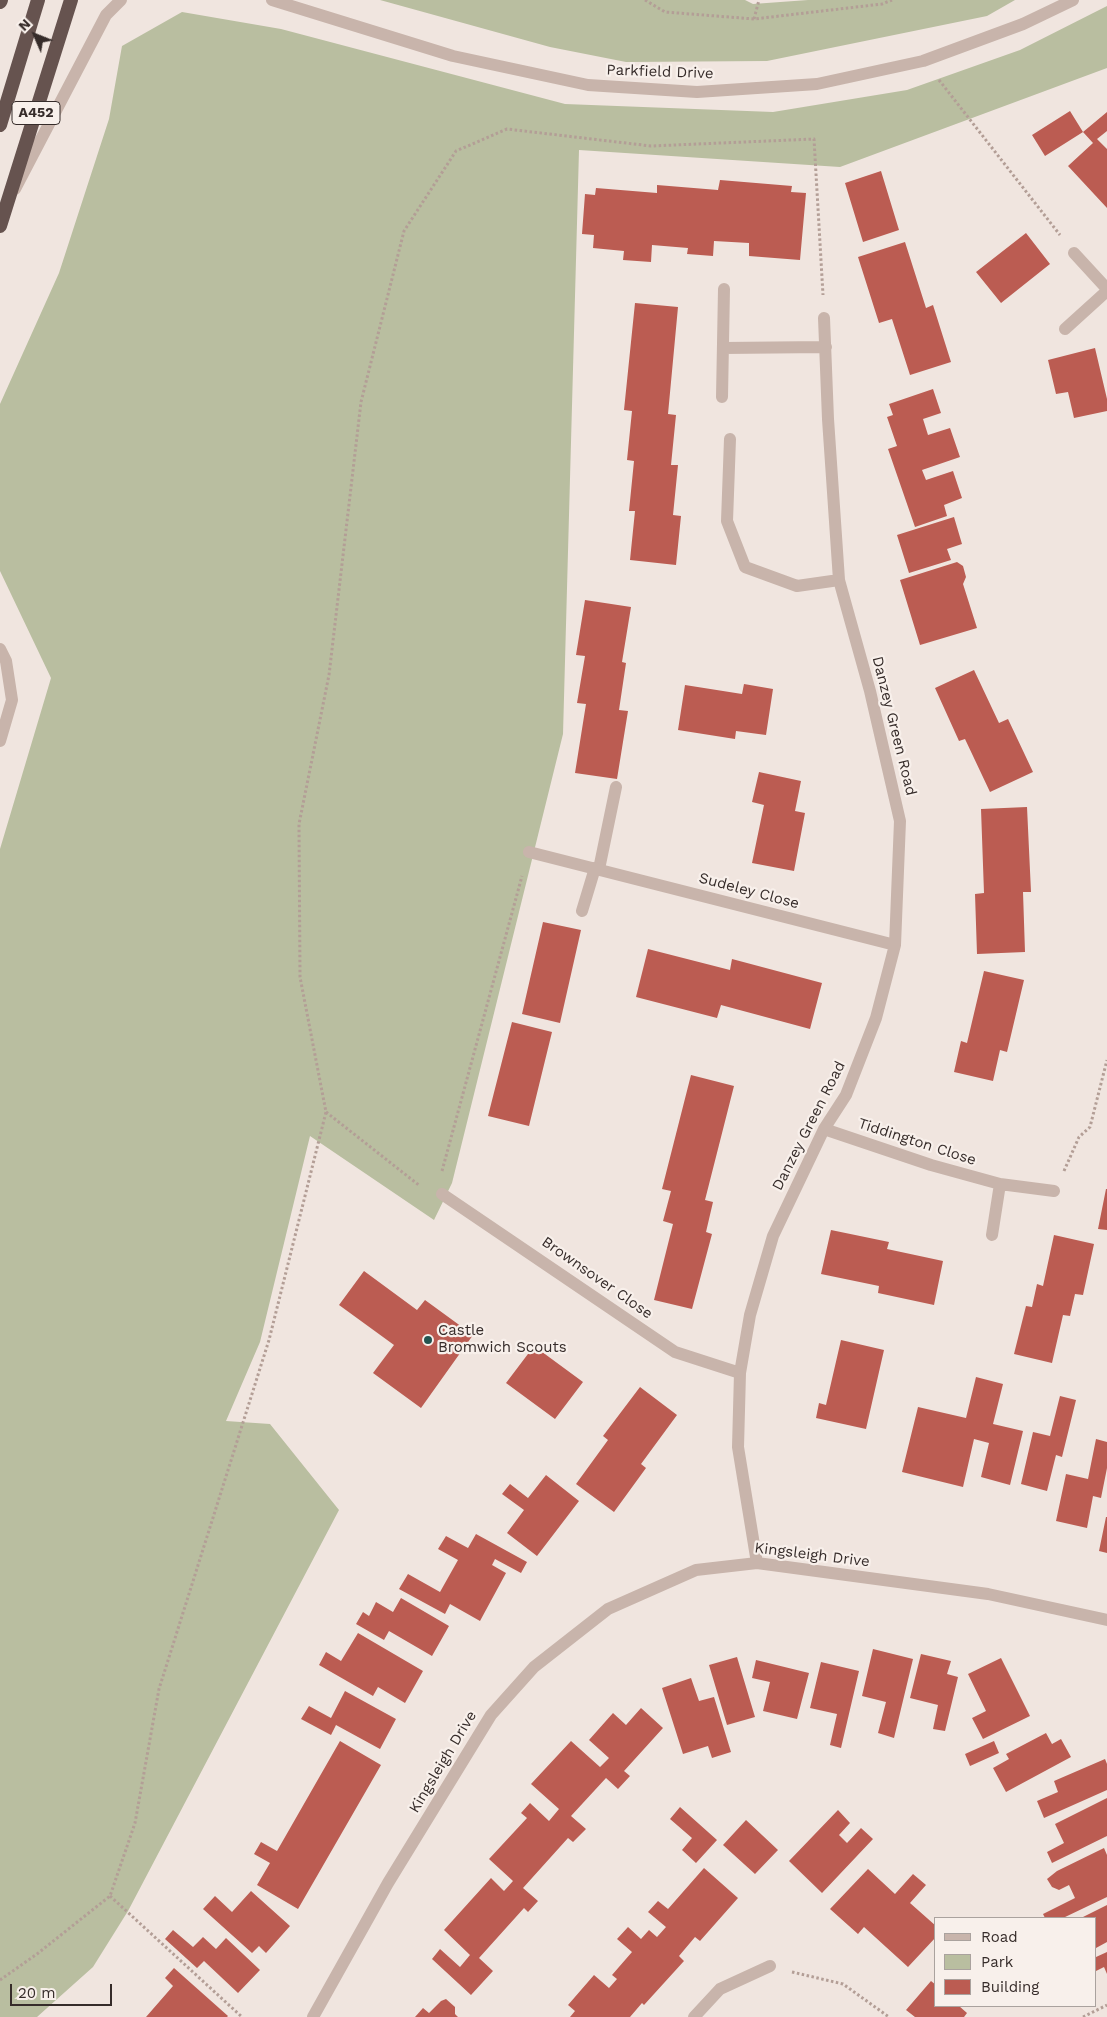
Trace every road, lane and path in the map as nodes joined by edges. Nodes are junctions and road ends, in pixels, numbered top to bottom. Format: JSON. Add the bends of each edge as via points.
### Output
{"nodes":[{"id":1,"x":38,"y":0,"type":"edge"},
{"id":2,"x":71,"y":0,"type":"edge"},
{"id":3,"x":121,"y":0,"type":"edge"},
{"id":4,"x":272,"y":0,"type":"edge"},
{"id":5,"x":646,"y":0,"type":"edge"},
{"id":6,"x":759,"y":0,"type":"edge"},
{"id":7,"x":892,"y":0,"type":"edge"},
{"id":8,"x":1073,"y":0,"type":"edge"},
{"id":9,"x":754,"y":19,"type":"junction"},
{"id":10,"x":924,"y":60,"type":"junction"},
{"id":11,"x":0,"y":125,"type":"edge"},
{"id":12,"x":7,"y":206,"type":"junction"},
{"id":13,"x":0,"y":226,"type":"edge"},
{"id":14,"x":1074,"y":253,"type":"joint"},
{"id":15,"x":724,"y":290,"type":"dead end"},
{"id":16,"x":1107,"y":290,"type":"edge"},
{"id":17,"x":824,"y":318,"type":"joint"},
{"id":18,"x":1065,"y":329,"type":"dead end"},
{"id":19,"x":826,"y":347,"type":"junction"},
{"id":20,"x":723,"y":348,"type":"junction"},
{"id":21,"x":722,"y":397,"type":"dead end"},
{"id":22,"x":730,"y":439,"type":"dead end"},
{"id":23,"x":839,"y":580,"type":"junction"},
{"id":24,"x":0,"y":649,"type":"edge"},
{"id":25,"x":0,"y":741,"type":"edge"},
{"id":26,"x":616,"y":786,"type":"dead end"},
{"id":27,"x":529,"y":852,"type":"joint"},
{"id":28,"x":597,"y":868,"type":"junction"},
{"id":29,"x":582,"y":911,"type":"dead end"},
{"id":30,"x":895,"y":946,"type":"junction"},
{"id":31,"x":1107,"y":1060,"type":"edge"},
{"id":32,"x":326,"y":1112,"type":"junction"},
{"id":33,"x":824,"y":1129,"type":"junction"},
{"id":34,"x":1000,"y":1184,"type":"junction"},
{"id":35,"x":1054,"y":1191,"type":"joint"},
{"id":36,"x":442,"y":1194,"type":"junction"},
{"id":37,"x":992,"y":1235,"type":"dead end"},
{"id":38,"x":740,"y":1373,"type":"junction"},
{"id":39,"x":757,"y":1563,"type":"junction"},
{"id":40,"x":1107,"y":1620,"type":"edge"},
{"id":41,"x":110,"y":1896,"type":"junction"},
{"id":42,"x":770,"y":1966,"type":"joint"},
{"id":43,"x":0,"y":1980,"type":"edge"},
{"id":44,"x":1107,"y":2005,"type":"edge"},
{"id":45,"x":242,"y":2017,"type":"edge"},
{"id":46,"x":313,"y":2017,"type":"edge"},
{"id":47,"x":694,"y":2017,"type":"edge"},
{"id":48,"x":889,"y":2017,"type":"edge"},
{"id":49,"x":1083,"y":2017,"type":"edge"}],
"edges":[{"from":1,"to":11,"type":"highway"},
{"from":2,"to":12,"type":"highway","number":"A452"},
{"from":3,"to":12,"type":"street","via":[[106,15]]},
{"from":4,"to":10,"type":"street","name":"Parkfield Drive","via":[[453,56],[588,85],[697,92],[807,85]]},
{"from":5,"to":9,"type":"path","via":[[665,12]]},
{"from":6,"to":9,"type":"path"},
{"from":7,"to":9,"type":"path","via":[[882,4]]},
{"from":8,"to":10,"type":"street","name":"Parkfield Drive","via":[[1023,24]]},
{"from":10,"to":14,"type":"path"},
{"from":12,"to":13,"type":"highway","number":"A452"},
{"from":14,"to":16,"type":"street"},
{"from":15,"to":20,"type":"street"},
{"from":16,"to":18,"type":"street"},
{"from":17,"to":19,"type":"street","name":"Danzey Green Road"},
{"from":17,"to":32,"type":"path","via":[[814,139],[651,146],[507,129],[456,150],[404,231],[361,402],[329,675],[299,824],[300,977]]},
{"from":19,"to":20,"type":"street"},
{"from":19,"to":23,"type":"street","name":"Danzey Green Road"},
{"from":20,"to":21,"type":"street"},
{"from":22,"to":23,"type":"street","via":[[727,521],[746,567],[797,586]]},
{"from":23,"to":30,"type":"street","name":"Danzey Green Road","via":[[870,691],[900,821]]},
{"from":24,"to":25,"type":"street","via":[[6,661],[12,700]]},
{"from":26,"to":28,"type":"street"},
{"from":27,"to":28,"type":"street","name":"Sudeley Close"},
{"from":27,"to":36,"type":"path","via":[[440,1176]]},
{"from":28,"to":29,"type":"street"},
{"from":28,"to":30,"type":"street","name":"Sudeley Close"},
{"from":30,"to":33,"type":"street","name":"Danzey Green Road","via":[[876,1018],[846,1095]]},
{"from":31,"to":35,"type":"path","via":[[1090,1127],[1079,1137]]},
{"from":32,"to":36,"type":"path","via":[[433,1196]]},
{"from":32,"to":41,"type":"path","via":[[269,1340],[158,1689],[135,1823]]},
{"from":33,"to":34,"type":"street","name":"Tiddington Close"},
{"from":33,"to":38,"type":"street","name":"Danzey Green Road","via":[[773,1236],[750,1315]]},
{"from":34,"to":35,"type":"street","name":"Tiddington Close"},
{"from":34,"to":37,"type":"street"},
{"from":36,"to":38,"type":"street","name":"Brownsover Close","via":[[675,1352]]},
{"from":38,"to":39,"type":"street","name":"Danzey Green Road","via":[[738,1447]]},
{"from":39,"to":40,"type":"street","name":"Kingsleigh Drive","via":[[988,1594]]},
{"from":39,"to":46,"type":"street","name":"Kingsleigh Drive","via":[[696,1570],[608,1609],[534,1667],[491,1715],[388,1883]]},
{"from":41,"to":43,"type":"path"},
{"from":41,"to":45,"type":"path"},
{"from":42,"to":47,"type":"street","via":[[720,1989]]},
{"from":42,"to":48,"type":"path","via":[[842,1984]]},
{"from":44,"to":49,"type":"path"}]}
